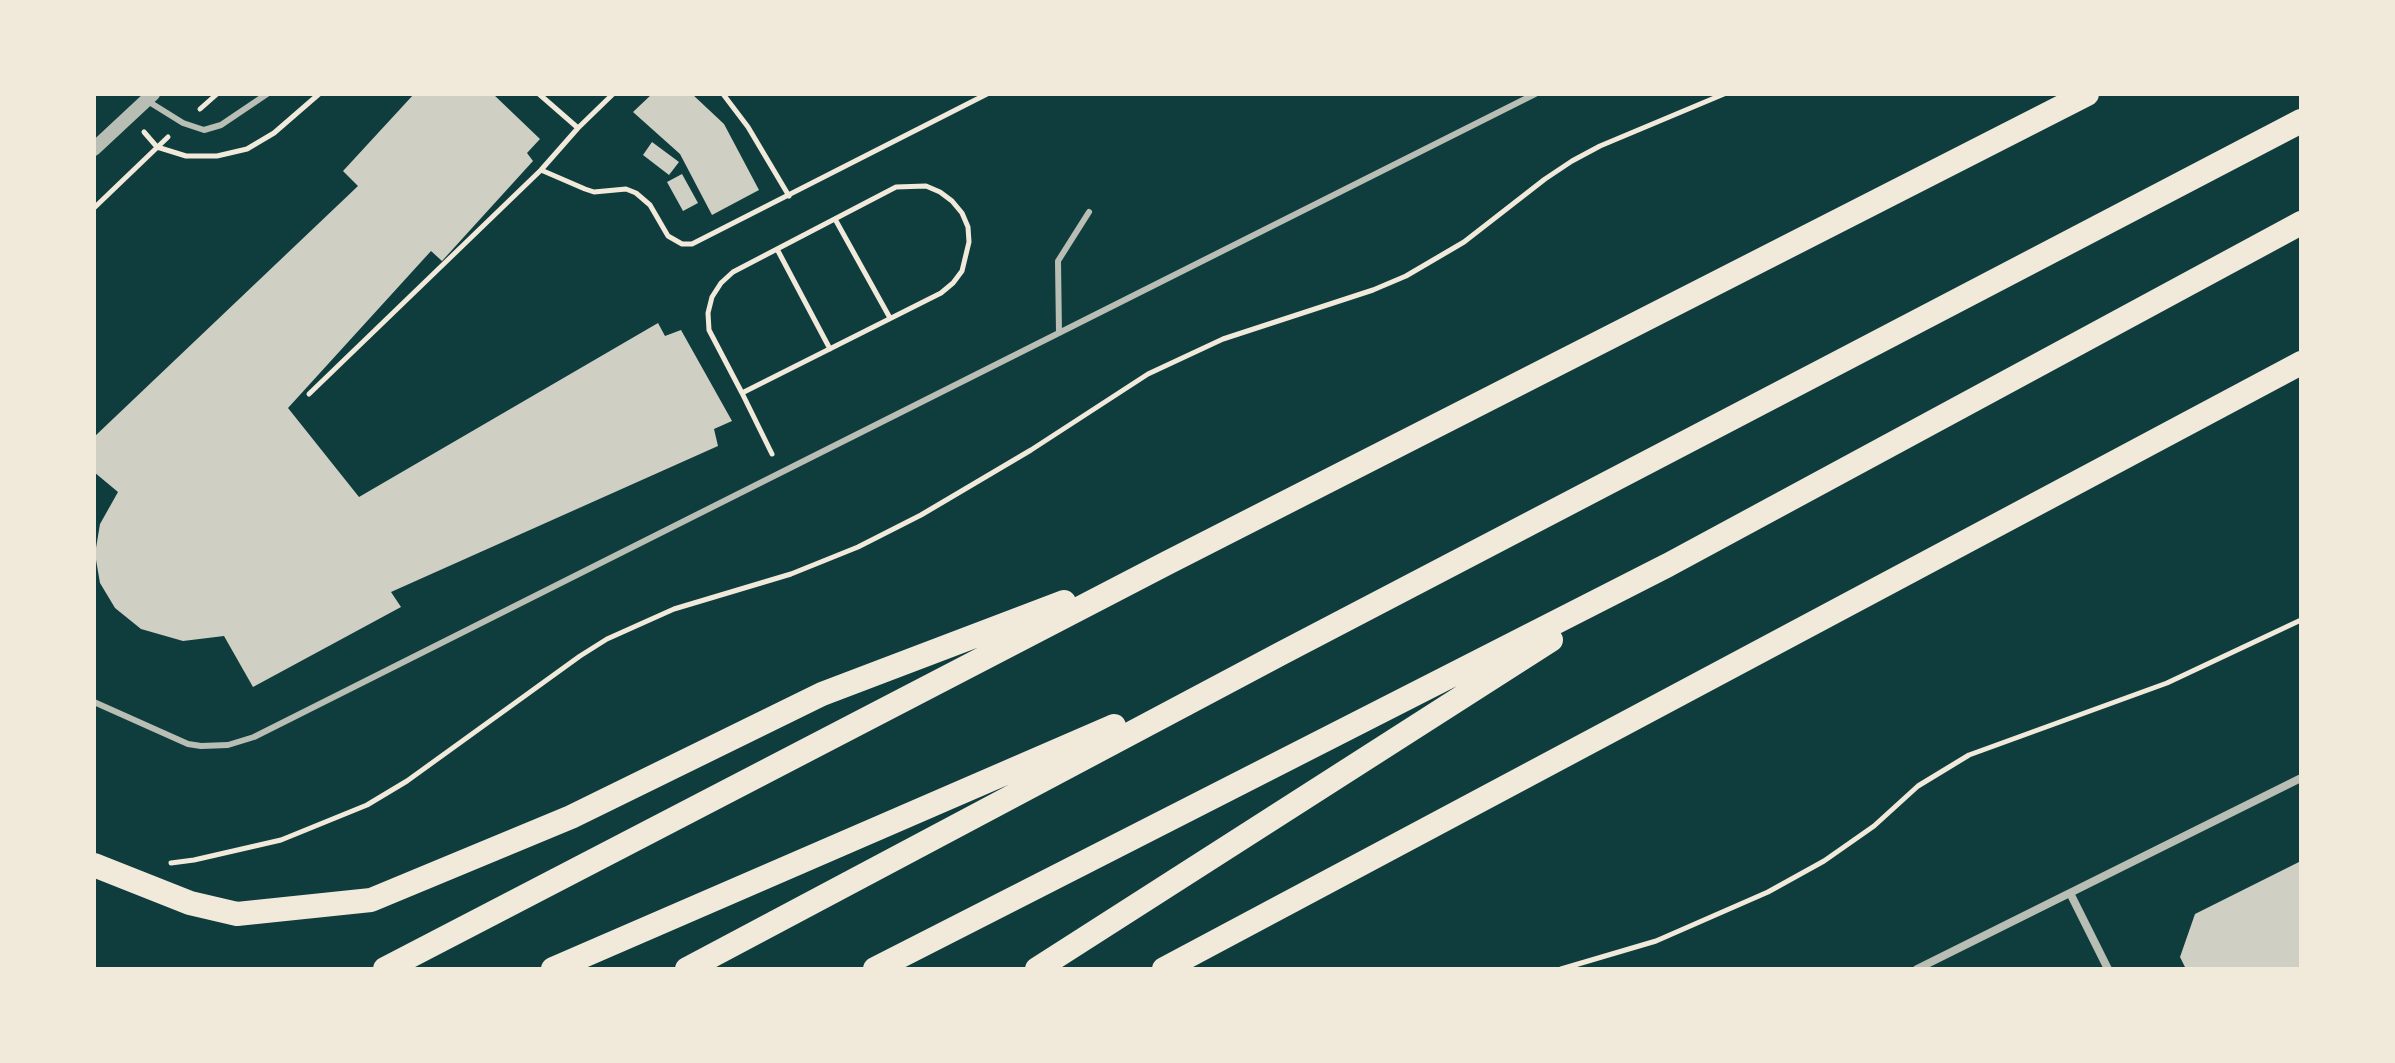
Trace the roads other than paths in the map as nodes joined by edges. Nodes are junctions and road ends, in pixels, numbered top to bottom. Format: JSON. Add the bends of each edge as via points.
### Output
{"nodes":[{"id":1,"x":267,"y":94,"type":"edge"},
{"id":2,"x":1535,"y":94,"type":"edge"},
{"id":3,"x":2087,"y":94,"type":"edge"},
{"id":4,"x":150,"y":97,"type":"edge"},
{"id":5,"x":2301,"y":121,"type":"edge"},
{"id":6,"x":94,"y":149,"type":"edge"},
{"id":7,"x":1089,"y":212,"type":"dead end"},
{"id":8,"x":2301,"y":223,"type":"edge"},
{"id":9,"x":1059,"y":333,"type":"junction"},
{"id":10,"x":2301,"y":363,"type":"edge"},
{"id":11,"x":1167,"y":563,"type":"junction"},
{"id":12,"x":1668,"y":565,"type":"junction"},
{"id":13,"x":1282,"y":653,"type":"junction"},
{"id":14,"x":94,"y":702,"type":"edge"},
{"id":15,"x":2301,"y":778,"type":"edge"},
{"id":16,"x":94,"y":865,"type":"edge"},
{"id":17,"x":2070,"y":893,"type":"junction"},
{"id":18,"x":385,"y":969,"type":"edge"},
{"id":19,"x":553,"y":969,"type":"edge"},
{"id":20,"x":687,"y":969,"type":"edge"},
{"id":21,"x":875,"y":969,"type":"edge"},
{"id":22,"x":1037,"y":969,"type":"edge"},
{"id":23,"x":1164,"y":969,"type":"edge"},
{"id":24,"x":1917,"y":969,"type":"edge"},
{"id":25,"x":2108,"y":969,"type":"edge"}],
"edges":[{"from":1,"to":4,"type":"lane","via":[[213,129],[183,123]]},
{"from":2,"to":9,"type":"lane"},
{"from":3,"to":11,"type":"highway"},
{"from":4,"to":6,"type":"street"},
{"from":5,"to":13,"type":"highway"},
{"from":7,"to":9,"type":"lane","via":[[1058,261]]},
{"from":8,"to":12,"type":"highway"},
{"from":9,"to":14,"type":"lane","via":[[241,742],[215,747],[188,744]]},
{"from":10,"to":23,"type":"highway"},
{"from":11,"to":16,"type":"highway","via":[[822,694],[571,817],[371,900],[237,914],[190,903]]},
{"from":11,"to":18,"type":"highway"},
{"from":12,"to":21,"type":"highway"},
{"from":12,"to":22,"type":"highway"},
{"from":13,"to":19,"type":"highway"},
{"from":13,"to":20,"type":"highway"},
{"from":15,"to":17,"type":"street"},
{"from":17,"to":24,"type":"street"},
{"from":17,"to":25,"type":"street"}]}
